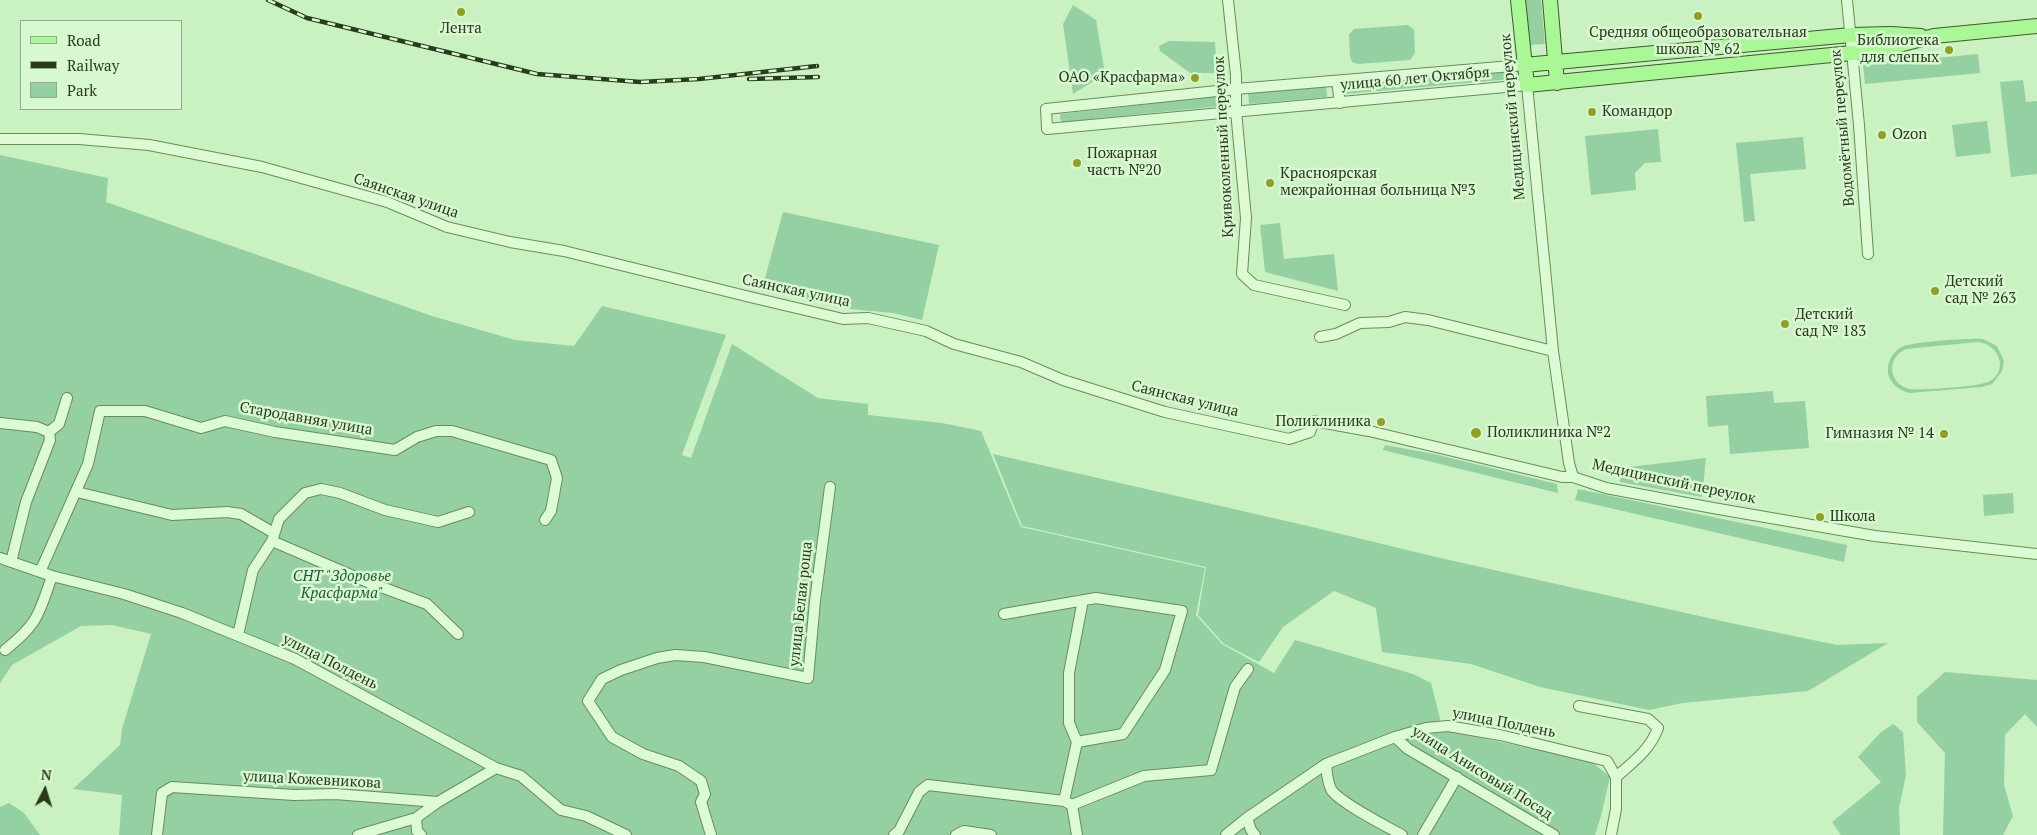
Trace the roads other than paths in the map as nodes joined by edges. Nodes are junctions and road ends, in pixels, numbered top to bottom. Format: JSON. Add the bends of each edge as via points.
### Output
{"nodes":[{"id":1,"x":1228,"y":0,"type":"edge"},
{"id":2,"x":1518,"y":0,"type":"edge"},
{"id":3,"x":1550,"y":0,"type":"edge"},
{"id":4,"x":1848,"y":0,"type":"edge"},
{"id":5,"x":2037,"y":26,"type":"edge"},
{"id":6,"x":1851,"y":35,"type":"junction"},
{"id":7,"x":1934,"y":36,"type":"junction"},
{"id":8,"x":1852,"y":53,"type":"junction"},
{"id":9,"x":1556,"y":62,"type":"junction"},
{"id":10,"x":1524,"y":65,"type":"junction"},
{"id":11,"x":1337,"y":81,"type":"junction"},
{"id":12,"x":1557,"y":82,"type":"junction"},
{"id":13,"x":1527,"y":85,"type":"junction"},
{"id":14,"x":1236,"y":89,"type":"junction"},
{"id":15,"x":1340,"y":102,"type":"junction"},
{"id":16,"x":1236,"y":111,"type":"junction"},
{"id":17,"x":0,"y":139,"type":"edge"},
{"id":18,"x":1868,"y":254,"type":"dead end"},
{"id":19,"x":1345,"y":305,"type":"dead end"},
{"id":20,"x":1320,"y":337,"type":"dead end"},
{"id":21,"x":1553,"y":351,"type":"junction"},
{"id":22,"x":67,"y":398,"type":"dead end"},
{"id":23,"x":0,"y":423,"type":"edge"},
{"id":24,"x":49,"y":432,"type":"junction"},
{"id":25,"x":1573,"y":477,"type":"junction"},
{"id":26,"x":830,"y":486,"type":"dead end"},
{"id":27,"x":77,"y":492,"type":"junction"},
{"id":28,"x":469,"y":512,"type":"dead end"},
{"id":29,"x":545,"y":520,"type":"dead end"},
{"id":30,"x":273,"y":537,"type":"junction"},
{"id":31,"x":2037,"y":554,"type":"edge"},
{"id":32,"x":0,"y":558,"type":"edge"},
{"id":33,"x":11,"y":562,"type":"junction"},
{"id":34,"x":40,"y":572,"type":"junction"},
{"id":35,"x":52,"y":576,"type":"junction"},
{"id":36,"x":1083,"y":600,"type":"junction"},
{"id":37,"x":1004,"y":614,"type":"dead end"},
{"id":38,"x":458,"y":634,"type":"dead end"},
{"id":39,"x":238,"y":635,"type":"junction"},
{"id":40,"x":5,"y":650,"type":"dead end"},
{"id":41,"x":1248,"y":669,"type":"dead end"},
{"id":42,"x":1578,"y":706,"type":"dead end"},
{"id":43,"x":1395,"y":737,"type":"junction"},
{"id":44,"x":1076,"y":742,"type":"junction"},
{"id":45,"x":1326,"y":764,"type":"junction"},
{"id":46,"x":496,"y":768,"type":"junction"},
{"id":47,"x":1457,"y":777,"type":"junction"},
{"id":48,"x":1616,"y":777,"type":"junction"},
{"id":49,"x":438,"y":802,"type":"junction"},
{"id":50,"x":1068,"y":803,"type":"junction"},
{"id":51,"x":416,"y":818,"type":"junction"},
{"id":52,"x":1247,"y":818,"type":"junction"},
{"id":53,"x":157,"y":835,"type":"edge"},
{"id":54,"x":358,"y":835,"type":"edge"},
{"id":55,"x":421,"y":835,"type":"edge"},
{"id":56,"x":626,"y":835,"type":"edge"},
{"id":57,"x":711,"y":835,"type":"edge"},
{"id":58,"x":894,"y":835,"type":"edge"},
{"id":59,"x":956,"y":835,"type":"edge"},
{"id":60,"x":991,"y":835,"type":"edge"},
{"id":61,"x":1077,"y":835,"type":"edge"},
{"id":62,"x":1226,"y":835,"type":"edge"},
{"id":63,"x":1255,"y":835,"type":"edge"},
{"id":64,"x":1402,"y":835,"type":"edge"},
{"id":65,"x":1423,"y":835,"type":"edge"},
{"id":66,"x":1554,"y":835,"type":"edge"},
{"id":67,"x":1612,"y":835,"type":"edge"}],
"edges":[{"from":1,"to":14,"type":"street","name":"Кривоколенный переулок"},
{"from":2,"to":10,"type":"main road","name":"Медицинский переулок"},
{"from":3,"to":9,"type":"main road"},
{"from":4,"to":6,"type":"street","name":"Водомётный переулок"},
{"from":5,"to":7,"type":"main road","name":"улица 60 лет Октября"},
{"from":6,"to":7,"type":"main road","name":"улица 60 лет Октября"},
{"from":6,"to":8,"type":"street","name":"Водомётный переулок"},
{"from":6,"to":9,"type":"main road","name":"улица 60 лет Октября"},
{"from":7,"to":8,"type":"main road","name":"улица 60 лет Октября"},
{"from":8,"to":12,"type":"main road","name":"улица 60 лет Октября"},
{"from":8,"to":18,"type":"street","name":"Водомётный переулок"},
{"from":9,"to":10,"type":"main road","name":"улица 60 лет Октября"},
{"from":9,"to":12,"type":"main road"},
{"from":10,"to":11,"type":"street","name":"улица 60 лет Октября"},
{"from":10,"to":13,"type":"main road","name":"Медицинский переулок"},
{"from":11,"to":14,"type":"street","name":"улица 60 лет Октября"},
{"from":11,"to":15,"type":"street"},
{"from":12,"to":13,"type":"main road","name":"улица 60 лет Октября"},
{"from":13,"to":15,"type":"street","name":"улица 60 лет Октября"},
{"from":13,"to":21,"type":"street","name":"Медицинский переулок"},
{"from":14,"to":16,"type":"street","name":"Кривоколенный переулок"},
{"from":14,"to":16,"type":"street","name":"улица 60 лет Октября","via":[[1046,110],[1047,129]]},
{"from":15,"to":16,"type":"street","name":"улица 60 лет Октября"},
{"from":16,"to":19,"type":"street","name":"Кривоколенный переулок","via":[[1246,218],[1242,274],[1254,285]]},
{"from":17,"to":25,"type":"street","name":"Саянская улица","via":[[79,139],[149,145],[262,167],[387,202],[447,227],[564,251],[750,298],[843,318],[868,318],[926,331],[954,344],[1021,362],[1063,380],[1165,412],[1289,439],[1310,432],[1314,421]]},
{"from":20,"to":21,"type":"street","via":[[1360,323],[1389,322],[1405,317]]},
{"from":21,"to":25,"type":"street","name":"Медицинский переулок"},
{"from":22,"to":24,"type":"street","via":[[59,424]]},
{"from":23,"to":24,"type":"street","via":[[37,426]]},
{"from":24,"to":33,"type":"street","via":[[50,440],[26,502]]},
{"from":25,"to":31,"type":"street","name":"Медицинский переулок","via":[[1606,488],[1875,536]]},
{"from":26,"to":57,"type":"street","name":"улица Белая роща","via":[[808,678],[704,657],[676,655],[630,667],[602,679],[588,701],[612,737],[643,754],[679,766],[700,781],[705,794],[701,802]]},
{"from":27,"to":29,"type":"street","name":"Стародавняя улица","via":[[88,464],[100,411],[145,410],[201,428],[225,421],[274,432],[395,450],[417,437],[436,431],[452,431],[551,460],[557,478],[551,511]]},
{"from":27,"to":30,"type":"street","via":[[172,515],[241,514]]},
{"from":27,"to":34,"type":"street","name":"Стародавняя улица"},
{"from":28,"to":30,"type":"street","via":[[438,522],[385,510],[322,489],[305,493],[279,520]]},
{"from":30,"to":38,"type":"street","via":[[365,582],[427,604]]},
{"from":30,"to":39,"type":"street","via":[[253,570]]},
{"from":32,"to":33,"type":"street","name":"улица Полдень"},
{"from":33,"to":34,"type":"street","name":"улица Полдень"},
{"from":34,"to":35,"type":"street","name":"улица Полдень"},
{"from":35,"to":39,"type":"street","name":"улица Полдень","via":[[132,597]]},
{"from":35,"to":40,"type":"street","via":[[38,618]]},
{"from":36,"to":37,"type":"street"},
{"from":36,"to":44,"type":"street","via":[[1069,673],[1069,723]]},
{"from":36,"to":44,"type":"street","via":[[1096,598],[1182,611],[1165,670],[1123,734]]},
{"from":39,"to":46,"type":"street","name":"улица Полдень","via":[[295,659]]},
{"from":41,"to":50,"type":"street","via":[[1235,687],[1211,770],[1144,776]]},
{"from":42,"to":48,"type":"street","via":[[1648,719],[1658,728],[1640,757]]},
{"from":43,"to":45,"type":"street","name":"улица Полдень"},
{"from":43,"to":47,"type":"street","name":"улица Анисовый Посад"},
{"from":43,"to":48,"type":"street","name":"улица Полдень","via":[[1426,728],[1448,726],[1607,761]]},
{"from":44,"to":50,"type":"street"},
{"from":45,"to":52,"type":"street","name":"улица Полдень"},
{"from":45,"to":64,"type":"street","via":[[1332,791]]},
{"from":46,"to":49,"type":"street"},
{"from":46,"to":56,"type":"street","name":"улица Полдень","via":[[521,776],[561,810],[586,816]]},
{"from":47,"to":65,"type":"street"},
{"from":47,"to":66,"type":"street","name":"улица Анисовый Посад"},
{"from":48,"to":67,"type":"street"},
{"from":49,"to":51,"type":"street"},
{"from":49,"to":53,"type":"street","name":"улица Кожевникова","via":[[335,794],[294,795],[172,788],[162,792]]},
{"from":50,"to":58,"type":"street","via":[[928,785],[919,792]]},
{"from":50,"to":61,"type":"street"},
{"from":51,"to":54,"type":"street"},
{"from":51,"to":55,"type":"street","via":[[417,832]]},
{"from":52,"to":62,"type":"street","name":"улица Полдень"},
{"from":52,"to":63,"type":"street"},
{"from":59,"to":60,"type":"street","via":[[964,831]]}]}
